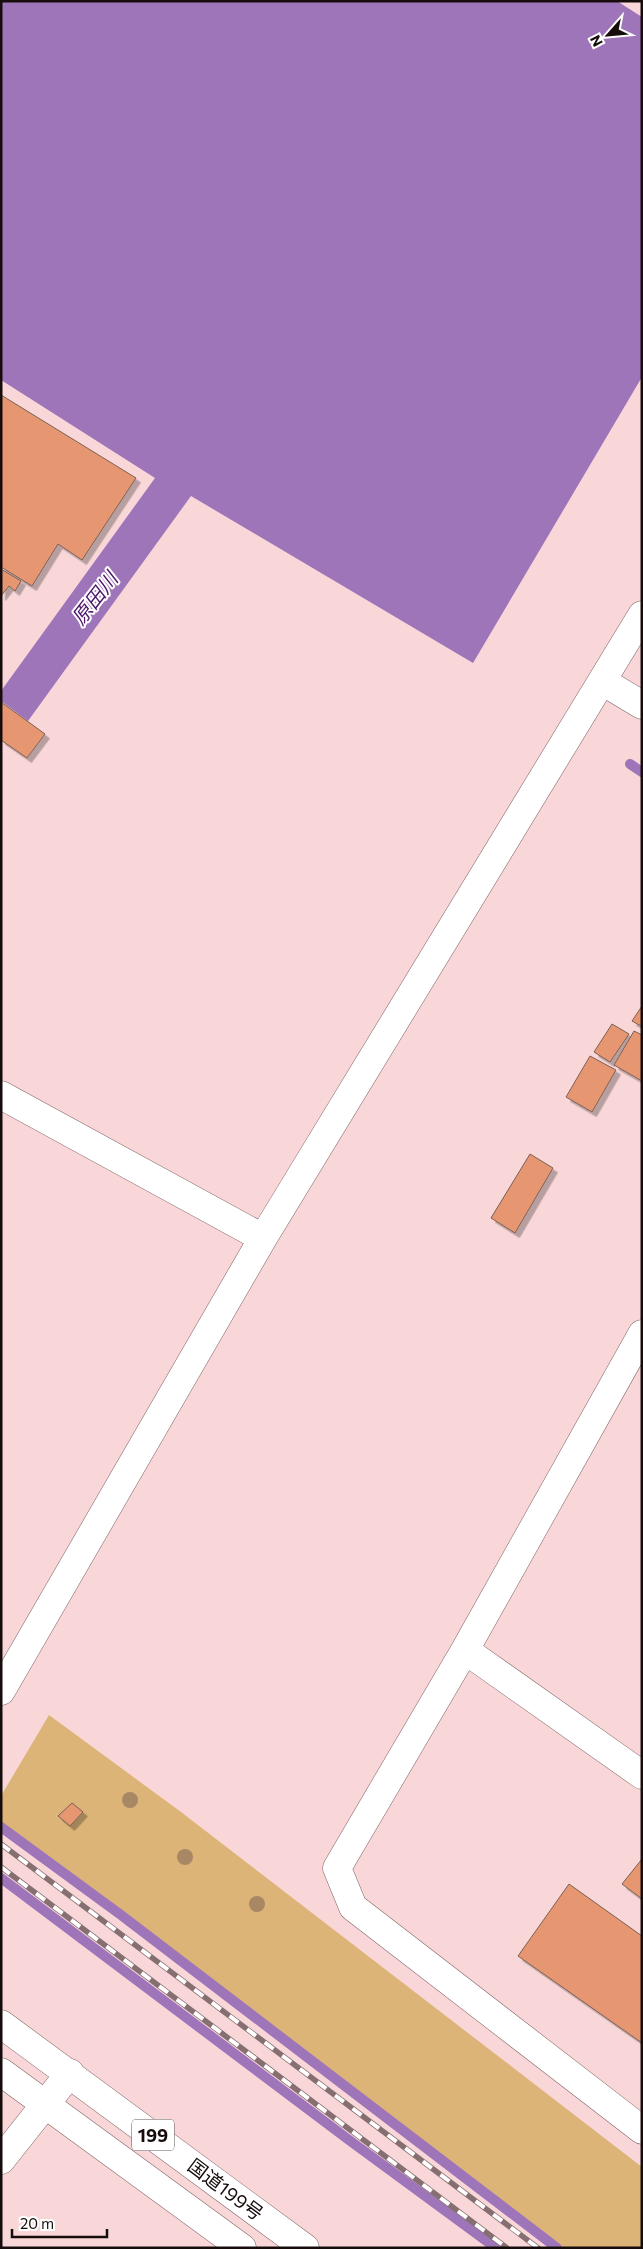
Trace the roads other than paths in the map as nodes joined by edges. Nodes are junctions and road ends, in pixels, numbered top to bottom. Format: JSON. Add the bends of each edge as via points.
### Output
{"nodes":[{"id":1,"x":642,"y":615,"type":"edge"},
{"id":2,"x":602,"y":681,"type":"junction"},
{"id":3,"x":642,"y":705,"type":"edge"},
{"id":4,"x":1,"y":1095,"type":"edge"},
{"id":5,"x":263,"y":1238,"type":"junction"},
{"id":6,"x":642,"y":1334,"type":"edge"},
{"id":7,"x":465,"y":1650,"type":"junction"},
{"id":8,"x":1,"y":1691,"type":"edge"},
{"id":9,"x":642,"y":1775,"type":"edge"},
{"id":10,"x":1,"y":2024,"type":"edge"},
{"id":11,"x":1,"y":2072,"type":"edge"},
{"id":12,"x":70,"y":2073,"type":"junction"},
{"id":13,"x":47,"y":2104,"type":"junction"},
{"id":14,"x":642,"y":2130,"type":"edge"},
{"id":15,"x":1,"y":2160,"type":"edge"},
{"id":16,"x":242,"y":2248,"type":"edge"},
{"id":17,"x":305,"y":2248,"type":"edge"}],
"edges":[{"from":1,"to":2,"type":"main road"},
{"from":2,"to":3,"type":"main road"},
{"from":2,"to":5,"type":"main road"},
{"from":4,"to":5,"type":"main road"},
{"from":5,"to":8,"type":"main road"},
{"from":6,"to":7,"type":"main road"},
{"from":7,"to":9,"type":"main road"},
{"from":7,"to":14,"type":"main road","via":[[337,1868],[353,1907]]},
{"from":10,"to":12,"type":"main road","name":"国道199号","number":"199"},
{"from":11,"to":13,"type":"main road","name":"国道199号","number":"199"},
{"from":12,"to":13,"type":"main road"},
{"from":12,"to":17,"type":"main road","name":"国道199号","number":"199"},
{"from":13,"to":15,"type":"main road"},
{"from":13,"to":16,"type":"main road","name":"国道199号","number":"199"}]}
